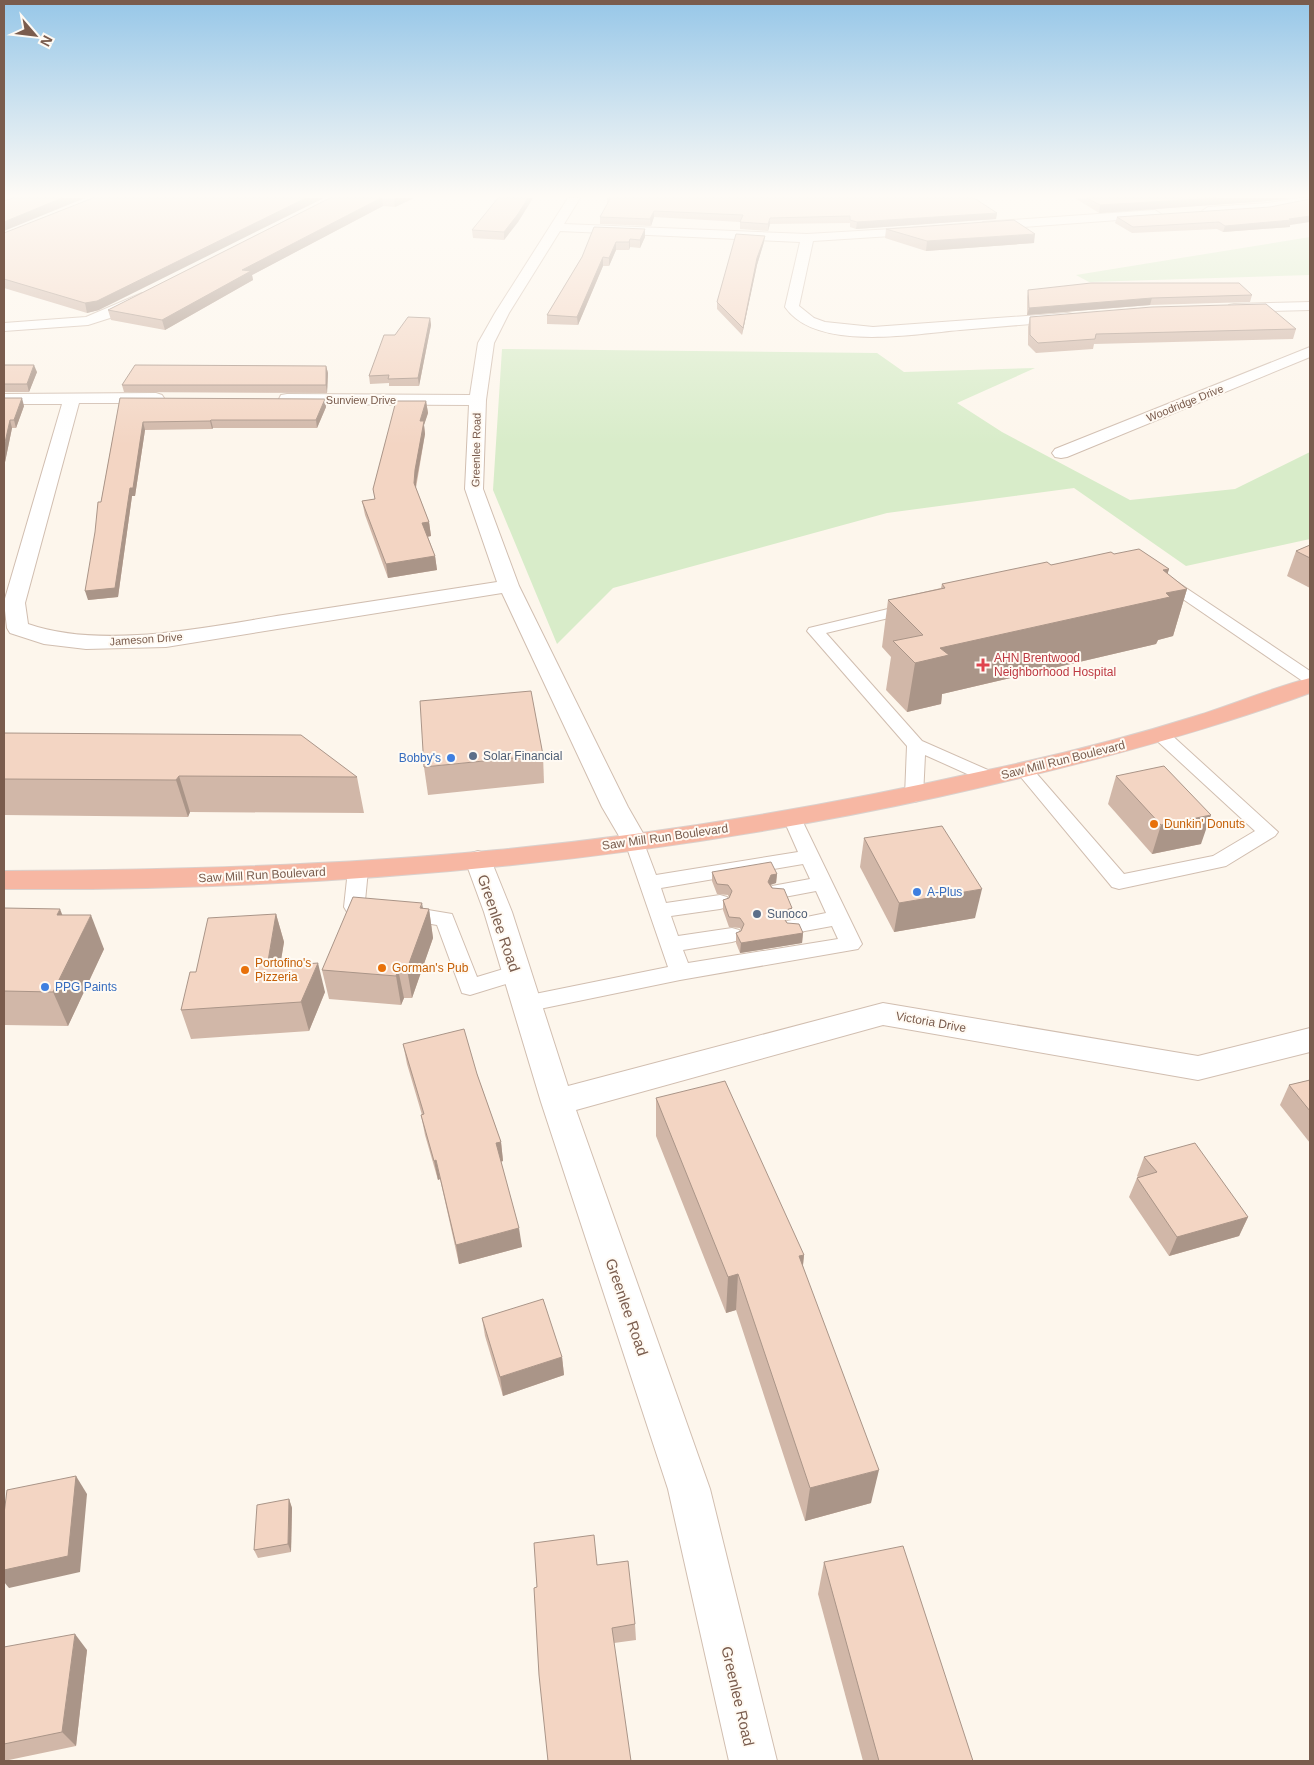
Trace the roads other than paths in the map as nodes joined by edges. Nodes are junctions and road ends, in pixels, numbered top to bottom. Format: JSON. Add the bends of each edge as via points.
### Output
{"nodes":[{"id":1,"x":523,"y":280,"type":"edge"},
{"id":2,"x":798,"y":280,"type":"edge"},
{"id":3,"x":156,"y":289,"type":"edge"},
{"id":4,"x":1310,"y":306,"type":"edge"},
{"id":5,"x":1216,"y":309,"type":"edge"},
{"id":6,"x":1081,"y":316,"type":"edge"},
{"id":7,"x":4,"y":327,"type":"edge"},
{"id":8,"x":1310,"y":352,"type":"edge"},
{"id":9,"x":72,"y":398,"type":"junction"},
{"id":10,"x":171,"y":398,"type":"edge"},
{"id":11,"x":4,"y":399,"type":"edge"},
{"id":12,"x":270,"y":399,"type":"edge"},
{"id":13,"x":478,"y":400,"type":"junction"},
{"id":14,"x":1061,"y":453,"type":"dead end"},
{"id":15,"x":1148,"y":569,"type":"edge"},
{"id":16,"x":509,"y":586,"type":"junction"},
{"id":17,"x":929,"y":604,"type":"edge"},
{"id":18,"x":1310,"y":678,"type":"edge"},
{"id":19,"x":1310,"y":685,"type":"edge"},
{"id":20,"x":1160,"y":734,"type":"junction"},
{"id":21,"x":916,"y":745,"type":"junction"},
{"id":22,"x":1024,"y":770,"type":"junction"},
{"id":23,"x":990,"y":778,"type":"junction"},
{"id":24,"x":914,"y":796,"type":"junction"},
{"id":25,"x":792,"y":818,"type":"junction"},
{"id":26,"x":636,"y":842,"type":"junction"},
{"id":27,"x":810,"y":856,"type":"junction"},
{"id":28,"x":478,"y":860,"type":"junction"},
{"id":29,"x":358,"y":870,"type":"junction"},
{"id":30,"x":4,"y":880,"type":"edge"},
{"id":31,"x":649,"y":883,"type":"junction"},
{"id":32,"x":823,"y":883,"type":"junction"},
{"id":33,"x":779,"y":891,"type":"edge"},
{"id":34,"x":720,"y":902,"type":"dead end"},
{"id":35,"x":659,"y":911,"type":"junction"},
{"id":36,"x":838,"y":918,"type":"junction"},
{"id":37,"x":794,"y":926,"type":"edge"},
{"id":38,"x":732,"y":935,"type":"dead end"},
{"id":39,"x":670,"y":945,"type":"junction"},
{"id":40,"x":680,"y":972,"type":"junction"},
{"id":41,"x":521,"y":988,"type":"junction"},
{"id":42,"x":1310,"y":1040,"type":"edge"},
{"id":43,"x":557,"y":1102,"type":"junction"},
{"id":44,"x":753,"y":1761,"type":"edge"}],
"edges":[{"from":1,"to":13,"type":"street","name":"Greenlee Road","via":[[486,343]]},
{"from":2,"to":6,"type":"street","via":[[792,307],[797,316],[812,323],[860,332]]},
{"from":3,"to":7,"type":"street","via":[[105,316],[88,321]]},
{"from":4,"to":5,"type":"street"},
{"from":8,"to":14,"type":"street","name":"Woodridge Drive"},
{"from":9,"to":10,"type":"street"},
{"from":9,"to":11,"type":"street"},
{"from":9,"to":16,"type":"street","name":"Jameson Drive","via":[[14,603],[18,628],[44,637],[86,642],[166,640]]},
{"from":12,"to":13,"type":"street","name":"Sunview Drive"},
{"from":13,"to":16,"type":"street","name":"Greenlee Road","via":[[474,490]]},
{"from":15,"to":18,"type":"lane"},
{"from":16,"to":26,"type":"street","name":"Greenlee Road","via":[[615,807]]},
{"from":17,"to":21,"type":"lane","via":[[815,631]]},
{"from":19,"to":20,"type":"highway","name":"Saw Mill Run Boulevard"},
{"from":20,"to":22,"type":"highway","name":"Saw Mill Run Boulevard"},
{"from":20,"to":22,"type":"lane","via":[[1268,832],[1219,861],[1119,882]]},
{"from":21,"to":23,"type":"lane"},
{"from":21,"to":24,"type":"lane"},
{"from":22,"to":23,"type":"highway","name":"Saw Mill Run Boulevard"},
{"from":23,"to":24,"type":"highway","name":"Saw Mill Run Boulevard"},
{"from":24,"to":25,"type":"highway","name":"Saw Mill Run Boulevard"},
{"from":25,"to":26,"type":"highway","name":"Saw Mill Run Boulevard"},
{"from":25,"to":27,"type":"lane"},
{"from":26,"to":28,"type":"highway","name":"Saw Mill Run Boulevard"},
{"from":26,"to":31,"type":"lane"},
{"from":27,"to":31,"type":"lane"},
{"from":27,"to":32,"type":"lane"},
{"from":28,"to":29,"type":"highway","name":"Saw Mill Run Boulevard"},
{"from":28,"to":41,"type":"street","name":"Greenlee Road"},
{"from":29,"to":30,"type":"highway","name":"Saw Mill Run Boulevard","via":[[118,881]]},
{"from":29,"to":41,"type":"lane","via":[[354,907],[445,918],[470,987]]},
{"from":31,"to":35,"type":"lane"},
{"from":32,"to":33,"type":"lane"},
{"from":32,"to":36,"type":"lane"},
{"from":34,"to":35,"type":"lane"},
{"from":35,"to":39,"type":"lane"},
{"from":36,"to":37,"type":"lane"},
{"from":36,"to":40,"type":"lane","via":[[851,944]]},
{"from":38,"to":39,"type":"lane"},
{"from":39,"to":40,"type":"lane"},
{"from":40,"to":41,"type":"lane"},
{"from":41,"to":43,"type":"street","name":"Greenlee Road"},
{"from":42,"to":43,"type":"street","name":"Victoria Drive","via":[[1198,1068],[883,1014]]},
{"from":43,"to":44,"type":"street","name":"Greenlee Road","via":[[689,1489]]}]}
